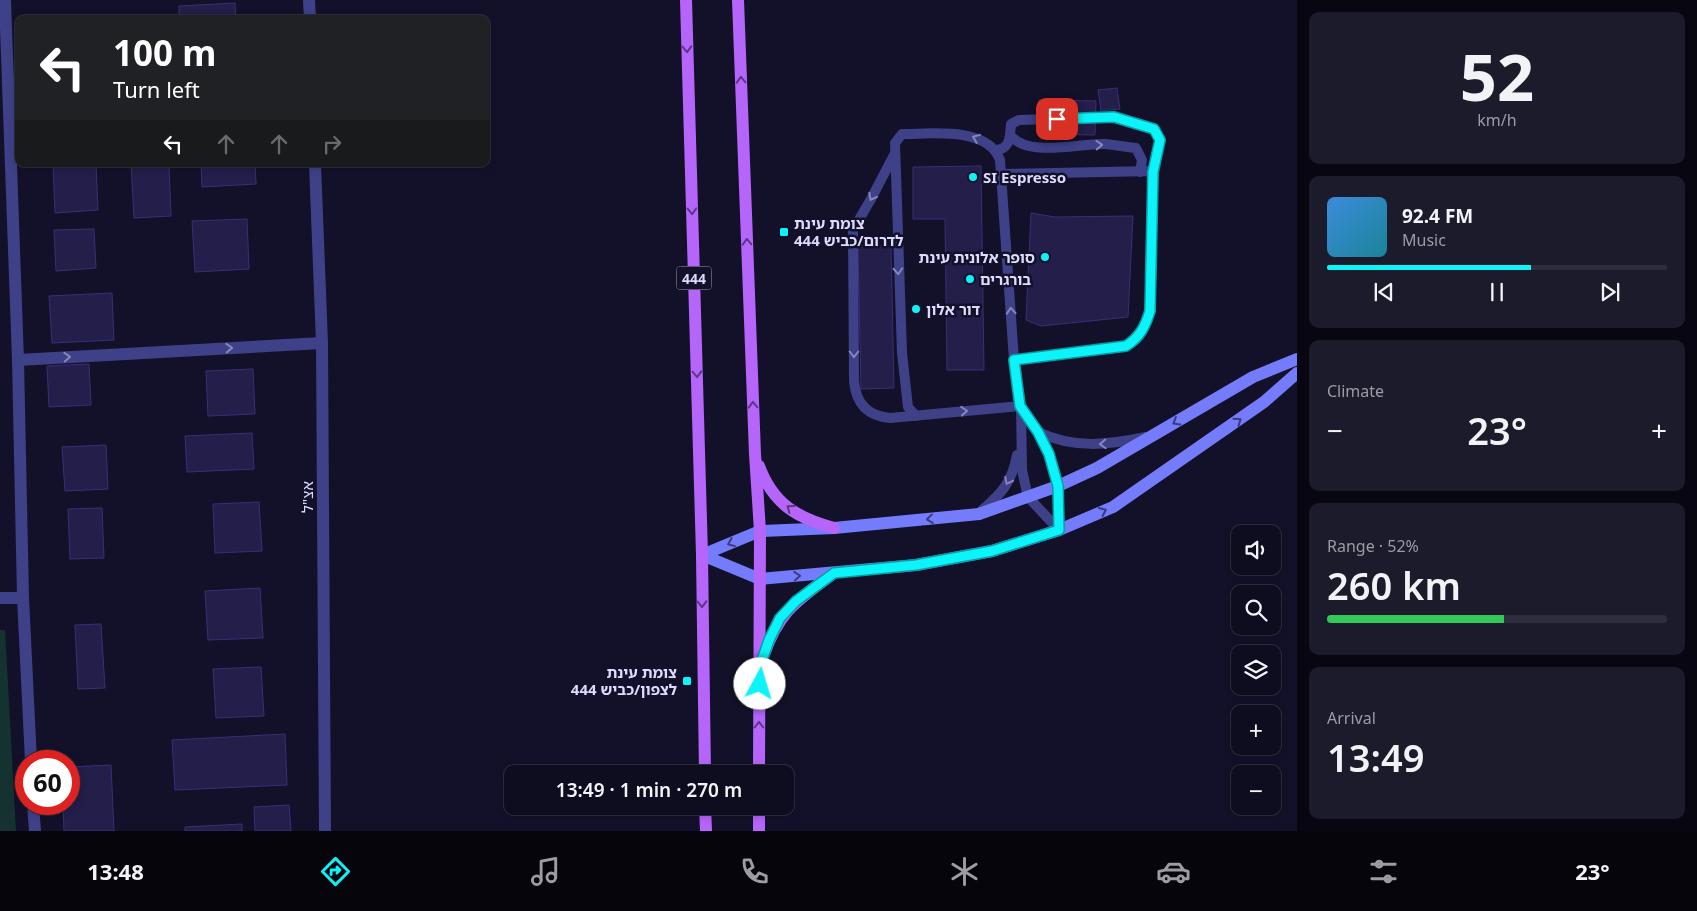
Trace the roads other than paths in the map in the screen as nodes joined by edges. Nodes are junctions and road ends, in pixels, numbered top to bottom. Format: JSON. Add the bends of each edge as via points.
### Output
{"nodes":[{"id":1,"x":5,"y":0,"type":"edge"},
{"id":2,"x":309,"y":0,"type":"edge"},
{"id":3,"x":686,"y":0,"type":"edge"},
{"id":4,"x":738,"y":0,"type":"edge"},
{"id":5,"x":310,"y":15,"type":"edge"},
{"id":6,"x":1010,"y":135,"type":"junction"},
{"id":7,"x":997,"y":150,"type":"junction"},
{"id":8,"x":895,"y":153,"type":"junction"},
{"id":9,"x":315,"y":167,"type":"edge"},
{"id":10,"x":1140,"y":172,"type":"junction"},
{"id":11,"x":1153,"y":172,"type":"junction"},
{"id":12,"x":1000,"y":174,"type":"junction"},
{"id":13,"x":322,"y":343,"type":"junction"},
{"id":14,"x":1297,"y":359,"type":"edge"},
{"id":15,"x":18,"y":360,"type":"junction"},
{"id":16,"x":1014,"y":360,"type":"junction"},
{"id":17,"x":1297,"y":373,"type":"edge"},
{"id":18,"x":1020,"y":406,"type":"junction"},
{"id":19,"x":916,"y":416,"type":"junction"},
{"id":20,"x":1038,"y":432,"type":"junction"},
{"id":21,"x":1151,"y":436,"type":"junction"},
{"id":22,"x":1020,"y":439,"type":"junction"},
{"id":23,"x":755,"y":454,"type":"junction"},
{"id":24,"x":1058,"y":486,"type":"junction"},
{"id":25,"x":1028,"y":497,"type":"junction"},
{"id":26,"x":979,"y":514,"type":"junction"},
{"id":27,"x":834,"y":528,"type":"junction"},
{"id":28,"x":1059,"y":530,"type":"junction"},
{"id":29,"x":760,"y":531,"type":"junction"},
{"id":30,"x":702,"y":555,"type":"junction"},
{"id":31,"x":834,"y":573,"type":"junction"},
{"id":32,"x":760,"y":579,"type":"junction"},
{"id":33,"x":0,"y":598,"type":"edge"},
{"id":34,"x":23,"y":598,"type":"junction"},
{"id":35,"x":760,"y":666,"type":"junction"},
{"id":36,"x":30,"y":750,"type":"edge"},
{"id":37,"x":705,"y":765,"type":"edge"},
{"id":38,"x":759,"y":765,"type":"edge"},
{"id":39,"x":33,"y":815,"type":"edge"},
{"id":40,"x":705,"y":815,"type":"edge"},
{"id":41,"x":759,"y":815,"type":"edge"},
{"id":42,"x":34,"y":831,"type":"edge"},
{"id":43,"x":325,"y":831,"type":"edge"},
{"id":44,"x":706,"y":831,"type":"edge"},
{"id":45,"x":759,"y":831,"type":"edge"}],
"edges":[{"from":1,"to":15,"type":"street"},
{"from":2,"to":5,"type":"street"},
{"from":3,"to":30,"type":"main road","number":"444","one_way":true},
{"from":23,"to":4,"type":"main road","one_way":true},
{"from":6,"to":7,"type":"lane","via":[[1009,143]]},
{"from":6,"to":10,"type":"lane","one_way":true,"via":[[1026,146],[1060,148],[1104,144],[1136,148],[1142,160]]},
{"from":6,"to":11,"type":"lane","via":[[1011,124],[1019,120],[1114,117],[1154,129],[1160,140]]},
{"from":7,"to":8,"type":"lane","one_way":true,"via":[[968,135],[902,134],[895,143]]},
{"from":7,"to":12,"type":"lane"},
{"from":8,"to":19,"type":"lane","one_way":true,"via":[[902,353],[908,406]]},
{"from":8,"to":19,"type":"lane","one_way":true,"via":[[853,230],[855,395],[860,404],[879,417]]},
{"from":9,"to":13,"type":"street","name":"אצ\"ל"},
{"from":10,"to":11,"type":"lane"},
{"from":10,"to":12,"type":"lane"},
{"from":11,"to":16,"type":"lane","via":[[1150,311],[1138,338],[1126,346]]},
{"from":16,"to":12,"type":"lane","one_way":true},
{"from":15,"to":13,"type":"street","one_way":true},
{"from":13,"to":43,"type":"street","name":"אצ\"ל"},
{"from":14,"to":21,"type":"main road","one_way":true,"via":[[1252,377]]},
{"from":15,"to":34,"type":"street"},
{"from":16,"to":18,"type":"lane"},
{"from":28,"to":17,"type":"main road","one_way":true,"via":[[1112,507],[1138,491],[1264,402]]},
{"from":19,"to":18,"type":"lane","one_way":true},
{"from":18,"to":20,"type":"lane"},
{"from":18,"to":22,"type":"lane"},
{"from":21,"to":20,"type":"lane","one_way":true,"via":[[1087,445],[1053,439]]},
{"from":20,"to":24,"type":"lane","via":[[1049,454]]},
{"from":21,"to":24,"type":"main road","via":[[1097,468]]},
{"from":22,"to":25,"type":"lane"},
{"from":22,"to":26,"type":"lane","one_way":true,"via":[[1010,480],[1002,493]]},
{"from":27,"to":23,"type":"main road","one_way":true,"via":[[806,519],[781,502],[770,491]]},
{"from":23,"to":29,"type":"main road"},
{"from":24,"to":25,"type":"main road"},
{"from":24,"to":28,"type":"lane"},
{"from":25,"to":26,"type":"main road"},
{"from":25,"to":28,"type":"lane"},
{"from":26,"to":27,"type":"main road","one_way":true},
{"from":27,"to":29,"type":"main road"},
{"from":28,"to":31,"type":"main road","via":[[992,551],[916,565]]},
{"from":29,"to":30,"type":"main road","one_way":true},
{"from":29,"to":32,"type":"main road"},
{"from":30,"to":32,"type":"main road"},
{"from":30,"to":37,"type":"main road","number":"444","one_way":true},
{"from":32,"to":31,"type":"main road","one_way":true},
{"from":31,"to":35,"type":"main road","via":[[796,601],[780,618]]},
{"from":32,"to":35,"type":"main road"},
{"from":33,"to":34,"type":"street"},
{"from":34,"to":36,"type":"street"},
{"from":38,"to":35,"type":"main road","one_way":true},
{"from":39,"to":42,"type":"street"},
{"from":40,"to":44,"type":"main road"},
{"from":41,"to":45,"type":"main road"}]}
